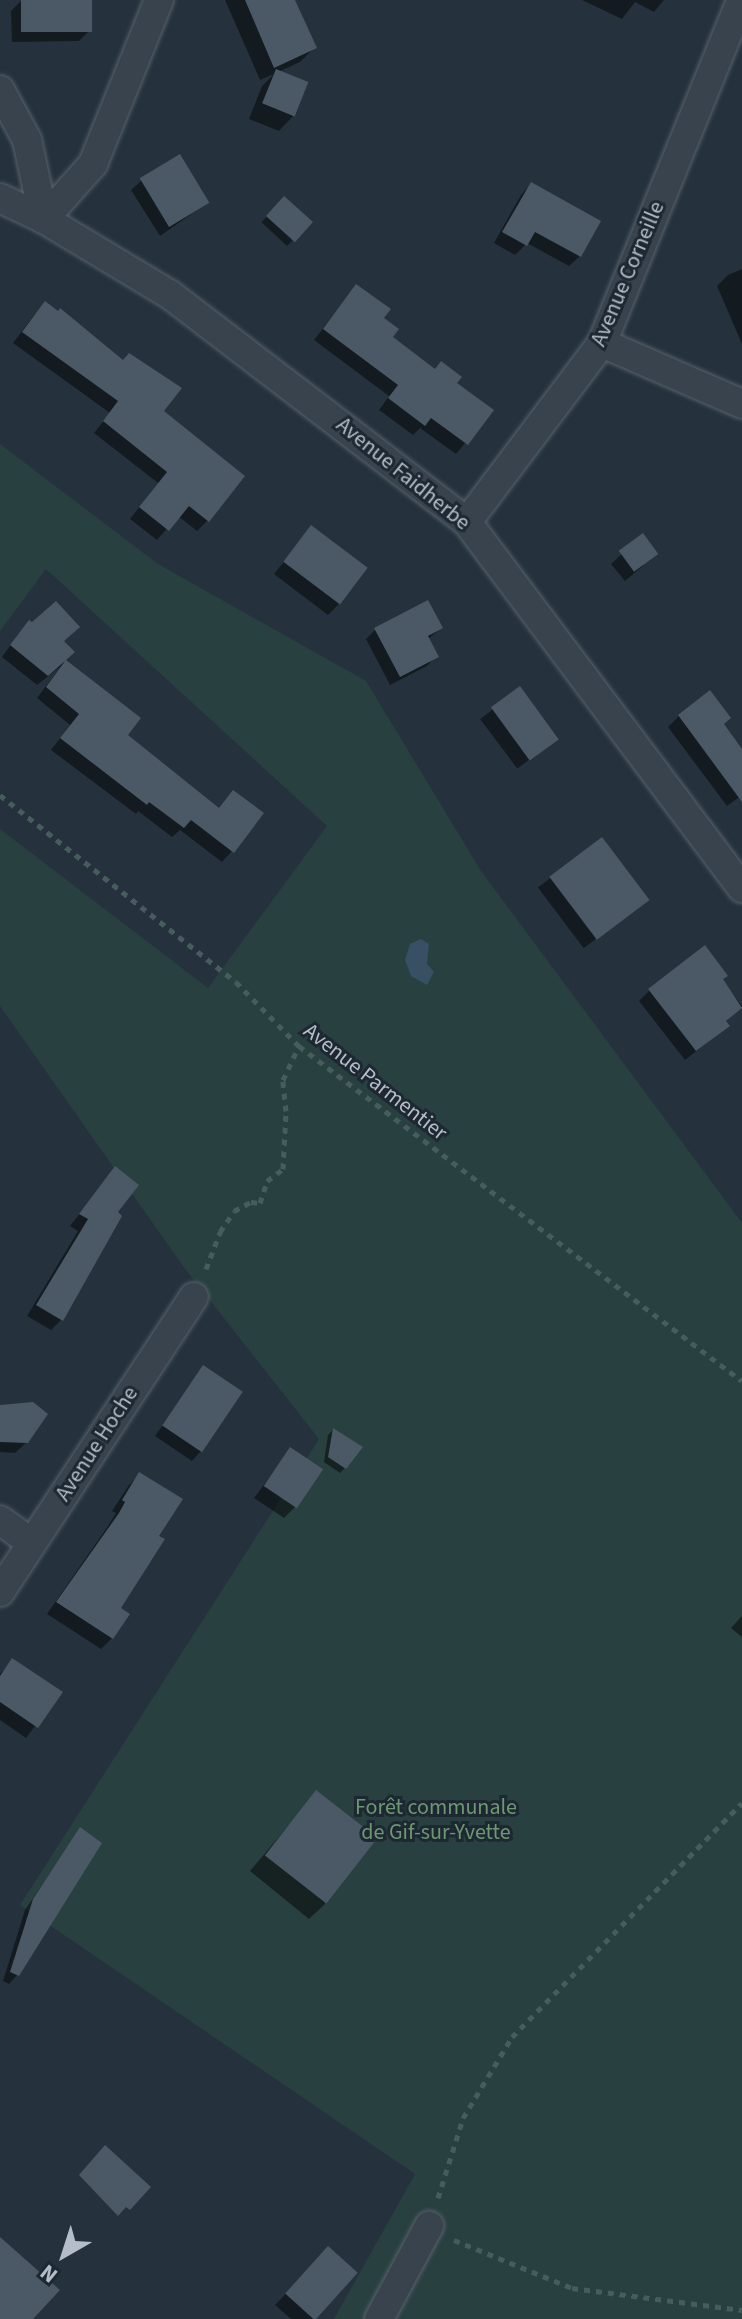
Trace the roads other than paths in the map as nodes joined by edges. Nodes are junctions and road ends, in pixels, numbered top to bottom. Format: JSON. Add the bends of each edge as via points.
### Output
{"nodes":[{"id":1,"x":159,"y":0,"type":"edge"},
{"id":2,"x":741,"y":0,"type":"edge"},
{"id":3,"x":0,"y":90,"type":"edge"},
{"id":4,"x":0,"y":198,"type":"edge"},
{"id":5,"x":44,"y":219,"type":"junction"},
{"id":6,"x":602,"y":343,"type":"junction"},
{"id":7,"x":742,"y":404,"type":"edge"},
{"id":8,"x":467,"y":522,"type":"junction"},
{"id":9,"x":742,"y":888,"type":"edge"},
{"id":10,"x":194,"y":1297,"type":"road end"},
{"id":11,"x":0,"y":1520,"type":"edge"},
{"id":12,"x":32,"y":1543,"type":"junction"},
{"id":13,"x":0,"y":1592,"type":"edge"},
{"id":14,"x":429,"y":2226,"type":"road end"},
{"id":15,"x":379,"y":2319,"type":"edge"}],
"edges":[{"from":1,"to":5,"type":"street","via":[[93,164]]},
{"from":2,"to":6,"type":"street","name":"Avenue Corneille"},
{"from":3,"to":5,"type":"street","via":[[27,140]]},
{"from":4,"to":5,"type":"street","name":"Avenue Faidherbe"},
{"from":5,"to":8,"type":"street","name":"Avenue Faidherbe","via":[[169,294]]},
{"from":6,"to":7,"type":"street"},
{"from":6,"to":8,"type":"street","name":"Avenue Corneille"},
{"from":8,"to":9,"type":"street","name":"Avenue Faidherbe"},
{"from":10,"to":12,"type":"street","name":"Avenue Hoche"},
{"from":11,"to":12,"type":"street"},
{"from":12,"to":13,"type":"street","name":"Avenue Hoche"},
{"from":14,"to":15,"type":"street"}]}
